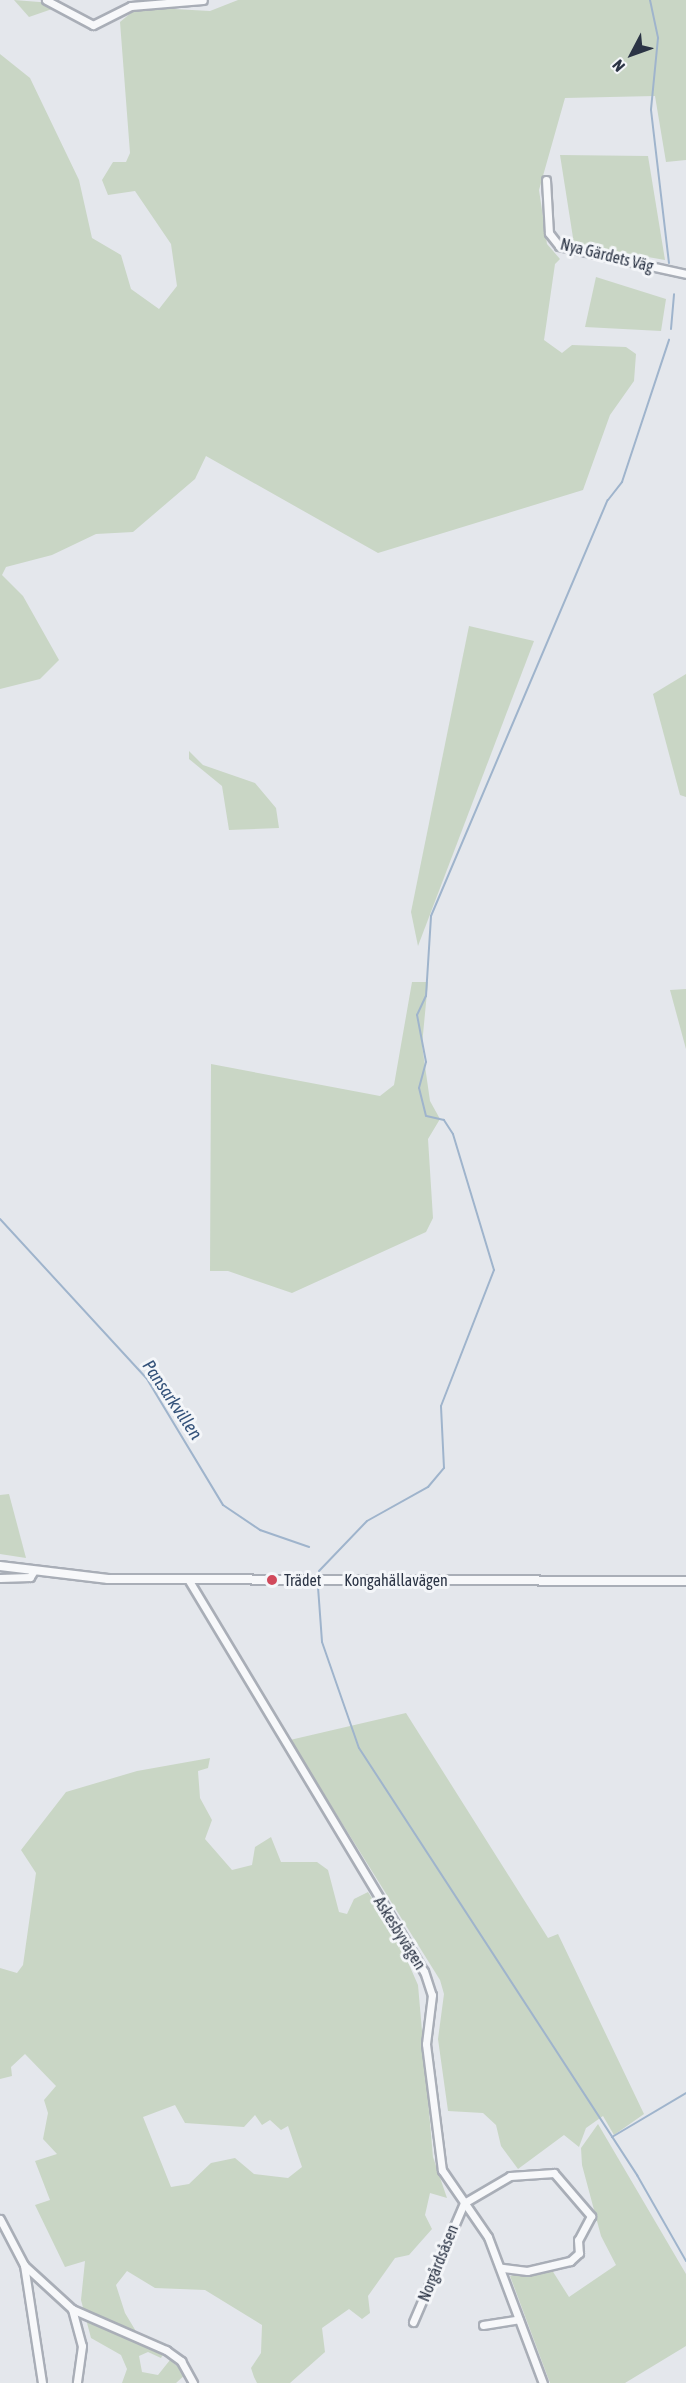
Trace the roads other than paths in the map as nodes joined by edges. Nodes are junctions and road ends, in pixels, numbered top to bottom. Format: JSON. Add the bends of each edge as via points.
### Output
{"nodes":[{"id":1,"x":46,"y":0,"type":"edge"},
{"id":2,"x":203,"y":0,"type":"edge"},
{"id":3,"x":546,"y":180,"type":"dead end"},
{"id":4,"x":686,"y":274,"type":"edge"},
{"id":5,"x":0,"y":1566,"type":"edge"},
{"id":6,"x":33,"y":1572,"type":"junction"},
{"id":7,"x":0,"y":1578,"type":"edge"},
{"id":8,"x":188,"y":1579,"type":"junction"},
{"id":9,"x":686,"y":1581,"type":"edge"},
{"id":10,"x":464,"y":2203,"type":"junction"},
{"id":11,"x":0,"y":2219,"type":"edge"},
{"id":12,"x":24,"y":2265,"type":"junction"},
{"id":13,"x":501,"y":2268,"type":"junction"},
{"id":14,"x":72,"y":2309,"type":"junction"},
{"id":15,"x":519,"y":2319,"type":"junction"},
{"id":16,"x":412,"y":2322,"type":"dead end"},
{"id":17,"x":483,"y":2325,"type":"dead end"},
{"id":18,"x":42,"y":2383,"type":"edge"},
{"id":19,"x":77,"y":2383,"type":"edge"},
{"id":20,"x":193,"y":2383,"type":"edge"},
{"id":21,"x":543,"y":2383,"type":"edge"}],
"edges":[{"from":1,"to":2,"type":"street","via":[[98,25],[131,6]]},
{"from":3,"to":4,"type":"street","name":"Nya Gärdets Väg","via":[[549,233],[559,246]]},
{"from":5,"to":6,"type":"street","name":"Kongahällavägen"},
{"from":6,"to":7,"type":"street","via":[[30,1577]]},
{"from":6,"to":8,"type":"street","name":"Kongahällavägen"},
{"from":8,"to":9,"type":"street","name":"Kongahällavägen"},
{"from":8,"to":10,"type":"street","name":"Askesbyvägen","via":[[198,1604],[424,1971],[432,1995],[426,2044],[439,2162]]},
{"from":10,"to":13,"type":"street","name":"Askesbyvägen"},
{"from":10,"to":13,"type":"street","via":[[510,2176],[546,2170],[563,2180],[589,2211],[591,2224],[579,2236],[579,2253],[570,2260],[518,2272]]},
{"from":10,"to":16,"type":"street","name":"Norgårdsåsen"},
{"from":11,"to":12,"type":"street"},
{"from":12,"to":14,"type":"street"},
{"from":12,"to":18,"type":"street"},
{"from":13,"to":15,"type":"street","name":"Askesbyvägen"},
{"from":14,"to":19,"type":"street","via":[[82,2338]]},
{"from":14,"to":20,"type":"street","via":[[166,2350],[181,2361]]},
{"from":15,"to":17,"type":"street"},
{"from":15,"to":21,"type":"street","name":"Askesbyvägen"}]}
